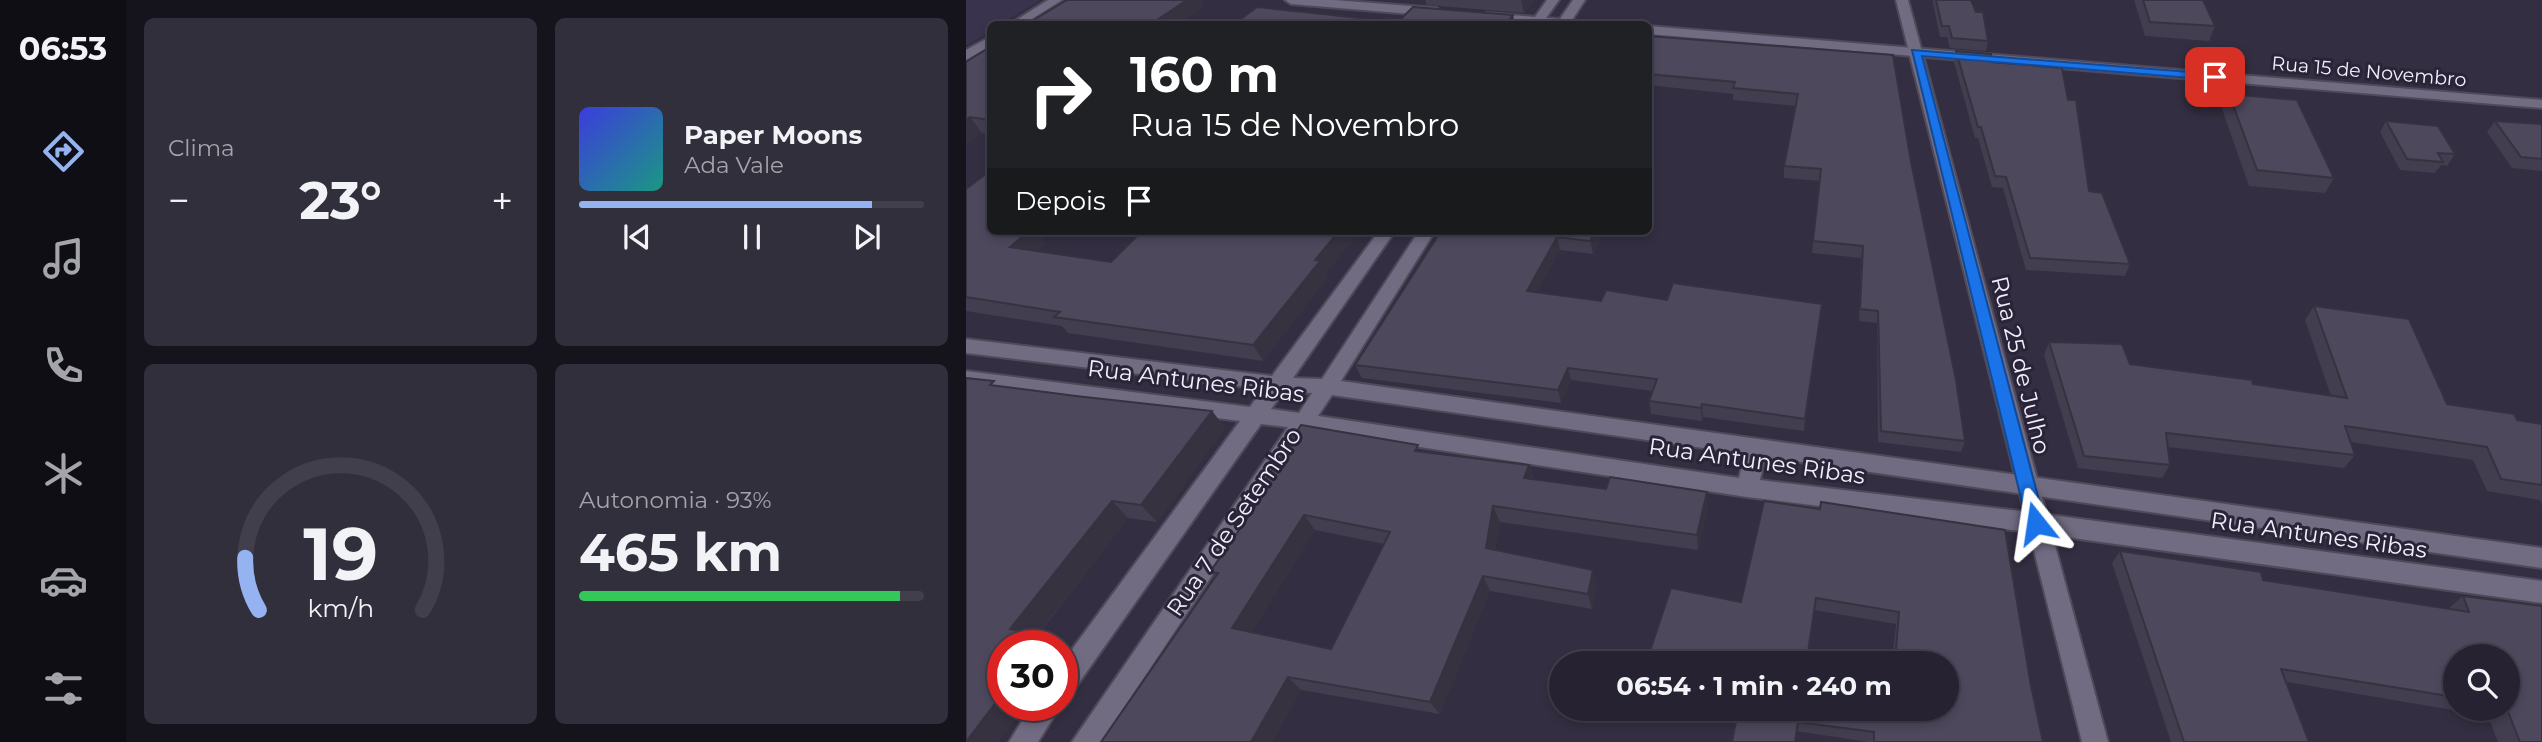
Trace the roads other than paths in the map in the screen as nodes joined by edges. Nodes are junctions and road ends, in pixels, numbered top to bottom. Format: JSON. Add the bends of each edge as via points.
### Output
{"nodes":[{"id":1,"x":1056,"y":0,"type":"edge"},
{"id":2,"x":1291,"y":0,"type":"edge"},
{"id":3,"x":1553,"y":0,"type":"edge"},
{"id":4,"x":1579,"y":0,"type":"edge"},
{"id":5,"x":1902,"y":0,"type":"edge"},
{"id":6,"x":1456,"y":14,"type":"edge"},
{"id":7,"x":1469,"y":15,"type":"edge"},
{"id":8,"x":1021,"y":21,"type":"edge"},
{"id":9,"x":1520,"y":21,"type":"edge"},
{"id":10,"x":1538,"y":21,"type":"edge"},
{"id":11,"x":1565,"y":21,"type":"edge"},
{"id":12,"x":1652,"y":30,"type":"edge"},
{"id":13,"x":987,"y":43,"type":"edge"},
{"id":14,"x":1916,"y":52,"type":"junction"},
{"id":15,"x":966,"y":56,"type":"edge"},
{"id":16,"x":2542,"y":104,"type":"edge"},
{"id":17,"x":1384,"y":235,"type":"edge"},
{"id":18,"x":1424,"y":235,"type":"edge"},
{"id":19,"x":966,"y":346,"type":"edge"},
{"id":20,"x":966,"y":378,"type":"edge"},
{"id":21,"x":1278,"y":384,"type":"junction"},
{"id":22,"x":1327,"y":387,"type":"junction"},
{"id":23,"x":1254,"y":416,"type":"junction"},
{"id":24,"x":1302,"y":421,"type":"junction"},
{"id":25,"x":1757,"y":449,"type":"junction"},
{"id":26,"x":1747,"y":488,"type":"junction"},
{"id":27,"x":2027,"y":488,"type":"junction"},
{"id":28,"x":2036,"y":523,"type":"junction"},
{"id":29,"x":2542,"y":558,"type":"edge"},
{"id":30,"x":2542,"y":592,"type":"edge"},
{"id":31,"x":1078,"y":663,"type":"edge"},
{"id":32,"x":1037,"y":721,"type":"edge"},
{"id":33,"x":1022,"y":742,"type":"edge"},
{"id":34,"x":1085,"y":742,"type":"edge"},
{"id":35,"x":2095,"y":742,"type":"edge"}],
"edges":[{"from":1,"to":8,"type":"street"},
{"from":2,"to":6,"type":"street"},
{"from":3,"to":10,"type":"street"},
{"from":4,"to":11,"type":"street"},
{"from":5,"to":14,"type":"street","name":"Rua 25 de Julho"},
{"from":7,"to":9,"type":"street"},
{"from":12,"to":14,"type":"street","name":"Rua 15 de Novembro"},
{"from":13,"to":15,"type":"street"},
{"from":14,"to":16,"type":"street","name":"Rua 15 de Novembro"},
{"from":14,"to":27,"type":"street","name":"Rua 25 de Julho"},
{"from":17,"to":21,"type":"street","name":"Rua 7 de Setembro"},
{"from":18,"to":22,"type":"street","name":"Rua 7 de Setembro"},
{"from":19,"to":21,"type":"street","name":"Rua Antunes Ribas"},
{"from":20,"to":23,"type":"street","name":"Rua Antunes Ribas"},
{"from":21,"to":22,"type":"street","name":"Rua Antunes Ribas"},
{"from":21,"to":23,"type":"street","name":"Rua 7 de Setembro"},
{"from":22,"to":24,"type":"street","name":"Rua 7 de Setembro"},
{"from":22,"to":25,"type":"street","name":"Rua Antunes Ribas"},
{"from":23,"to":24,"type":"street","name":"Rua Antunes Ribas"},
{"from":23,"to":31,"type":"street","name":"Rua 7 de Setembro"},
{"from":24,"to":26,"type":"street","name":"Rua Antunes Ribas"},
{"from":24,"to":34,"type":"street","name":"Rua 7 de Setembro"},
{"from":25,"to":26,"type":"street"},
{"from":25,"to":27,"type":"street","name":"Rua Antunes Ribas"},
{"from":26,"to":28,"type":"street","name":"Rua Antunes Ribas"},
{"from":27,"to":28,"type":"street","name":"Rua 25 de Julho"},
{"from":27,"to":29,"type":"street","name":"Rua Antunes Ribas"},
{"from":28,"to":30,"type":"street","name":"Rua Antunes Ribas"},
{"from":28,"to":35,"type":"street","name":"Rua 25 de Julho"},
{"from":32,"to":33,"type":"street"}]}
